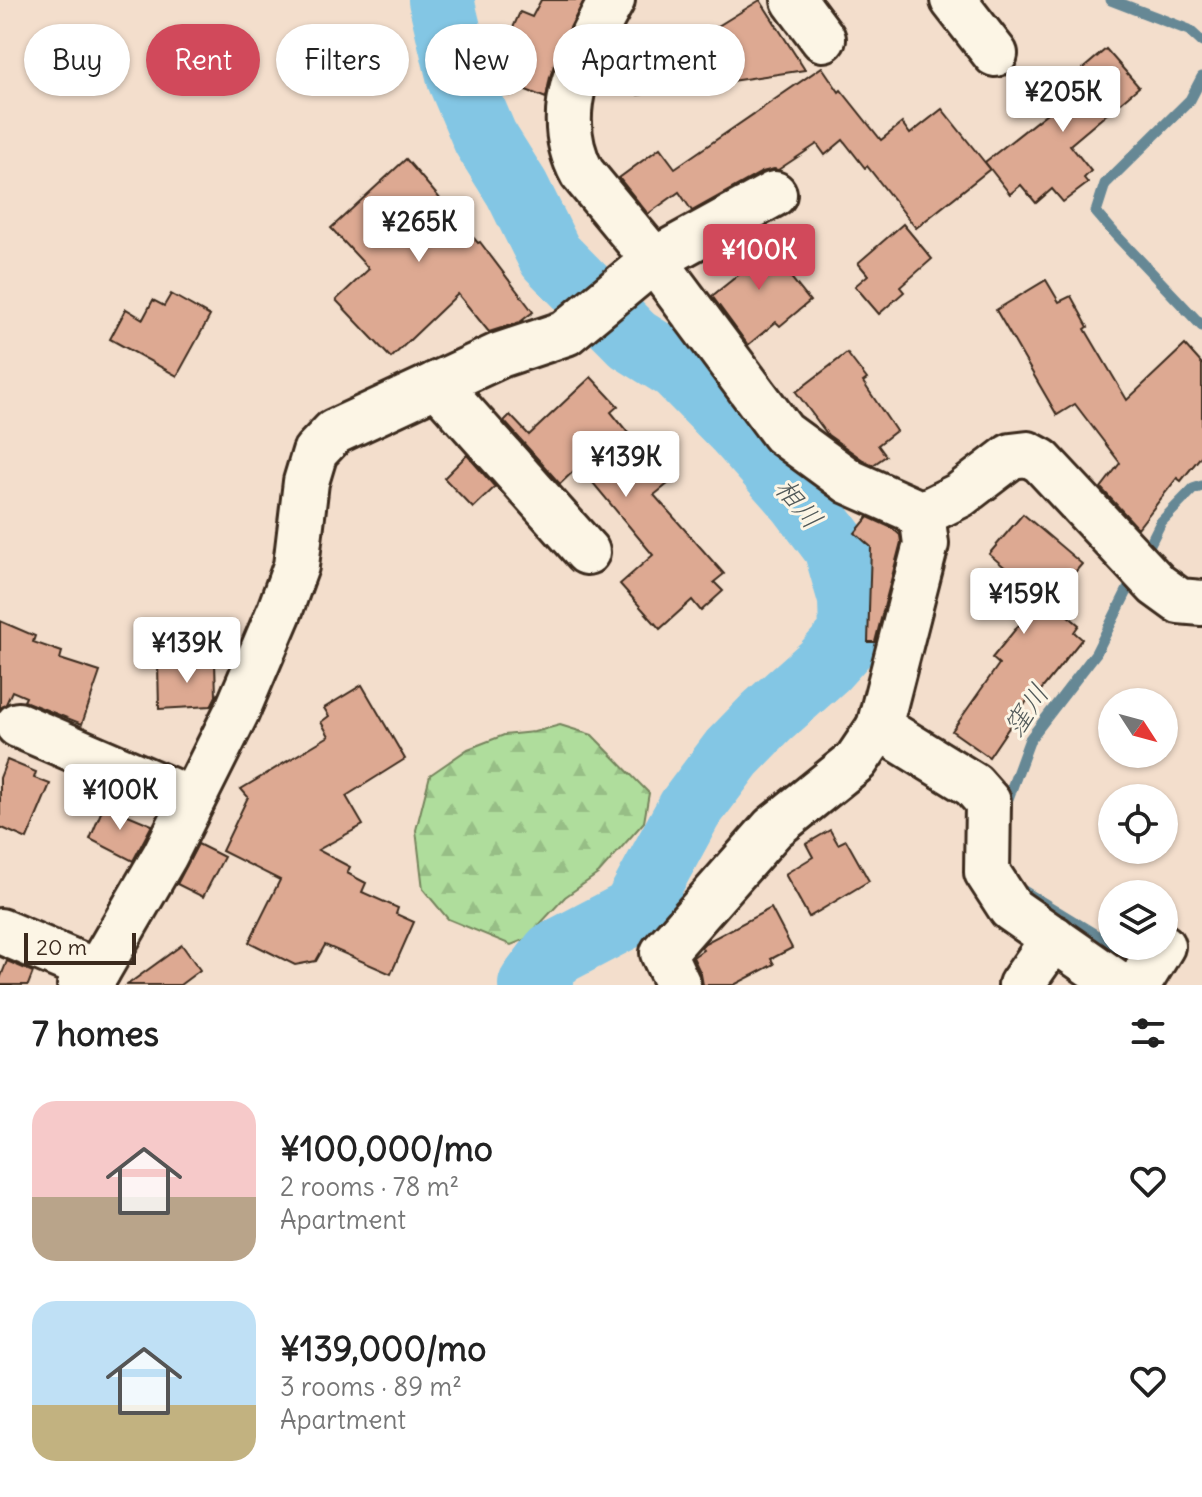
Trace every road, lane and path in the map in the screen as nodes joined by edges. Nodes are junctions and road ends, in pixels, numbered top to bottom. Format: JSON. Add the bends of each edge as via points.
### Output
{"nodes":[{"id":1,"x":612,"y":0,"type":"edge"},
{"id":2,"x":794,"y":0,"type":"edge"},
{"id":3,"x":953,"y":0,"type":"edge"},
{"id":4,"x":823,"y":39,"type":"dead end"},
{"id":5,"x":995,"y":54,"type":"dead end"},
{"id":6,"x":774,"y":194,"type":"dead end"},
{"id":7,"x":648,"y":266,"type":"junction"},
{"id":8,"x":437,"y":384,"type":"junction"},
{"id":9,"x":918,"y":516,"type":"junction"},
{"id":10,"x":587,"y":552,"type":"dead end"},
{"id":11,"x":1202,"y":603,"type":"edge"},
{"id":12,"x":18,"y":725,"type":"dead end"},
{"id":13,"x":879,"y":727,"type":"junction"},
{"id":14,"x":192,"y":800,"type":"junction"},
{"id":15,"x":0,"y":931,"type":"edge"},
{"id":16,"x":1054,"y":938,"type":"junction"},
{"id":17,"x":88,"y":978,"type":"edge"},
{"id":18,"x":678,"y":985,"type":"edge"},
{"id":19,"x":1021,"y":985,"type":"edge"},
{"id":20,"x":1120,"y":985,"type":"edge"}],
"edges":[{"from":1,"to":7,"type":"street","via":[[573,86],[569,138],[582,173]]},
{"from":2,"to":4,"type":"street"},
{"from":3,"to":5,"type":"street"},
{"from":6,"to":7,"type":"street"},
{"from":7,"to":8,"type":"street","via":[[566,333]]},
{"from":7,"to":9,"type":"street","via":[[783,433],[850,482]]},
{"from":8,"to":10,"type":"street"},
{"from":8,"to":14,"type":"street","via":[[334,432],[315,452],[296,566],[237,711]]},
{"from":9,"to":11,"type":"street","via":[[960,495],[1011,456],[1028,454],[1041,461],[1157,585],[1179,601]]},
{"from":9,"to":13,"type":"street","via":[[926,544]]},
{"from":12,"to":14,"type":"street"},
{"from":13,"to":16,"type":"street","via":[[981,793],[988,802],[987,872],[1011,909]]},
{"from":13,"to":18,"type":"street","via":[[856,761],[773,828],[663,953]]},
{"from":14,"to":17,"type":"street","via":[[165,855]]},
{"from":15,"to":17,"type":"street"},
{"from":16,"to":19,"type":"street"},
{"from":16,"to":20,"type":"street"}]}
